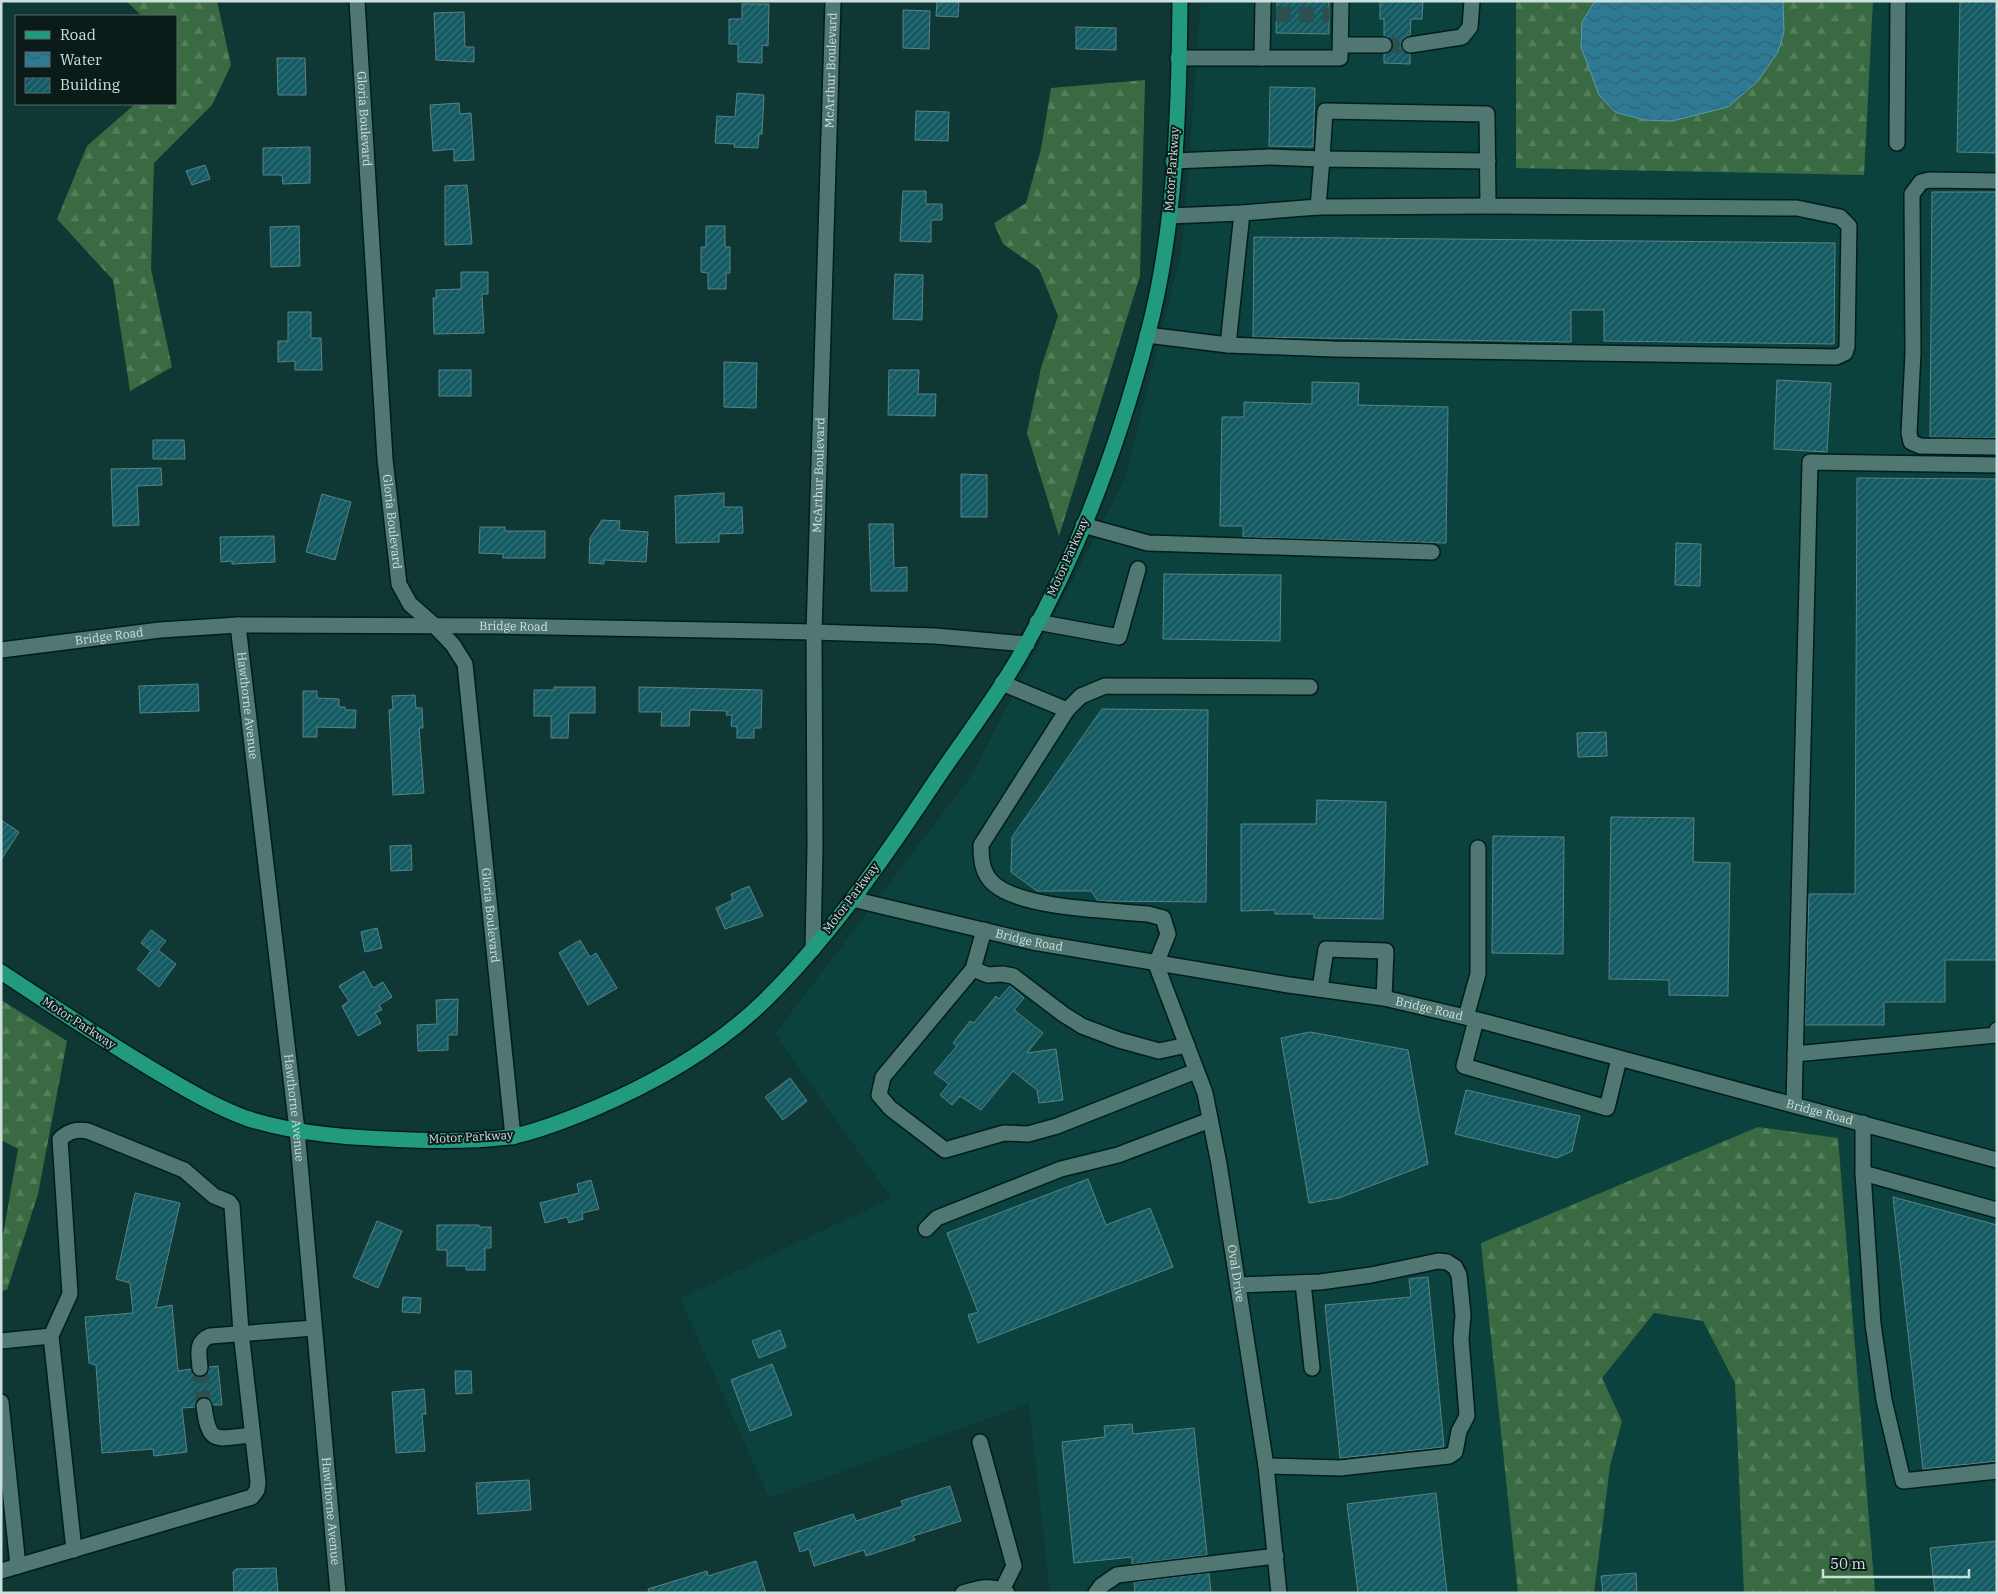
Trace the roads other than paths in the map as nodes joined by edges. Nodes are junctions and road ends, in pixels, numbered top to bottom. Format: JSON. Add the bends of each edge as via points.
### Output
{"nodes":[{"id":1,"x":357,"y":1,"type":"edge"},
{"id":2,"x":833,"y":1,"type":"edge"},
{"id":3,"x":1180,"y":1,"type":"edge"},
{"id":4,"x":1472,"y":1,"type":"edge"},
{"id":5,"x":1898,"y":1,"type":"edge"},
{"id":6,"x":1267,"y":10,"type":"edge"},
{"id":7,"x":1336,"y":10,"type":"edge"},
{"id":8,"x":1384,"y":44,"type":"tunnel mouth"},
{"id":9,"x":1341,"y":45,"type":"junction"},
{"id":10,"x":1410,"y":45,"type":"tunnel mouth"},
{"id":11,"x":1178,"y":58,"type":"junction"},
{"id":12,"x":1262,"y":58,"type":"junction"},
{"id":13,"x":1897,"y":143,"type":"dead end"},
{"id":14,"x":1322,"y":159,"type":"junction"},
{"id":15,"x":1173,"y":161,"type":"junction"},
{"id":16,"x":1488,"y":161,"type":"junction"},
{"id":17,"x":1997,"y":180,"type":"edge"},
{"id":18,"x":1488,"y":206,"type":"junction"},
{"id":19,"x":1318,"y":207,"type":"junction"},
{"id":20,"x":1242,"y":213,"type":"junction"},
{"id":21,"x":1169,"y":216,"type":"junction"},
{"id":22,"x":1147,"y":335,"type":"junction"},
{"id":23,"x":1228,"y":345,"type":"junction"},
{"id":24,"x":1997,"y":447,"type":"edge"},
{"id":25,"x":1997,"y":465,"type":"edge"},
{"id":26,"x":1083,"y":524,"type":"junction"},
{"id":27,"x":1432,"y":552,"type":"dead end"},
{"id":28,"x":1138,"y":569,"type":"dead end"},
{"id":29,"x":1037,"y":622,"type":"junction"},
{"id":30,"x":238,"y":625,"type":"junction"},
{"id":31,"x":435,"y":626,"type":"junction"},
{"id":32,"x":814,"y":632,"type":"junction"},
{"id":33,"x":1027,"y":644,"type":"junction"},
{"id":34,"x":1,"y":650,"type":"edge"},
{"id":35,"x":1002,"y":682,"type":"junction"},
{"id":36,"x":1310,"y":687,"type":"dead end"},
{"id":37,"x":1067,"y":710,"type":"junction"},
{"id":38,"x":1478,"y":848,"type":"dead end"},
{"id":39,"x":852,"y":899,"type":"junction"},
{"id":40,"x":984,"y":930,"type":"junction"},
{"id":41,"x":813,"y":949,"type":"junction"},
{"id":42,"x":1156,"y":964,"type":"junction"},
{"id":43,"x":973,"y":969,"type":"junction"},
{"id":44,"x":1,"y":972,"type":"edge"},
{"id":45,"x":1320,"y":989,"type":"junction"},
{"id":46,"x":1384,"y":998,"type":"junction"},
{"id":47,"x":1471,"y":1019,"type":"junction"},
{"id":48,"x":1997,"y":1030,"type":"edge"},
{"id":49,"x":1187,"y":1045,"type":"junction"},
{"id":50,"x":1795,"y":1054,"type":"junction"},
{"id":51,"x":1619,"y":1059,"type":"junction"},
{"id":52,"x":1196,"y":1071,"type":"junction"},
{"id":53,"x":1794,"y":1105,"type":"junction"},
{"id":54,"x":1210,"y":1120,"type":"junction"},
{"id":55,"x":1862,"y":1123,"type":"junction"},
{"id":56,"x":297,"y":1130,"type":"junction"},
{"id":57,"x":513,"y":1137,"type":"junction"},
{"id":58,"x":1997,"y":1160,"type":"edge"},
{"id":59,"x":1863,"y":1173,"type":"junction"},
{"id":60,"x":1997,"y":1210,"type":"edge"},
{"id":61,"x":926,"y":1229,"type":"dead end"},
{"id":62,"x":1303,"y":1283,"type":"junction"},
{"id":63,"x":1238,"y":1285,"type":"junction"},
{"id":64,"x":314,"y":1328,"type":"junction"},
{"id":65,"x":241,"y":1332,"type":"junction"},
{"id":66,"x":51,"y":1336,"type":"junction"},
{"id":67,"x":1,"y":1341,"type":"edge"},
{"id":68,"x":200,"y":1368,"type":"tunnel mouth"},
{"id":69,"x":1312,"y":1368,"type":"dead end"},
{"id":70,"x":1,"y":1402,"type":"edge"},
{"id":71,"x":204,"y":1406,"type":"tunnel mouth"},
{"id":72,"x":252,"y":1435,"type":"junction"},
{"id":73,"x":980,"y":1442,"type":"dead end"},
{"id":74,"x":1266,"y":1466,"type":"junction"},
{"id":75,"x":1997,"y":1471,"type":"edge"},
{"id":76,"x":74,"y":1550,"type":"junction"},
{"id":77,"x":1276,"y":1556,"type":"junction"},
{"id":78,"x":18,"y":1566,"type":"junction"},
{"id":79,"x":1,"y":1571,"type":"edge"},
{"id":80,"x":1005,"y":1591,"type":"edge"},
{"id":81,"x":338,"y":1593,"type":"edge"},
{"id":82,"x":963,"y":1593,"type":"edge"},
{"id":83,"x":1096,"y":1593,"type":"edge"},
{"id":84,"x":1280,"y":1593,"type":"edge"}],
"edges":[{"from":1,"to":31,"type":"street","name":"Gloria Boulevard","via":[[392,540],[399,584],[410,604]]},
{"from":2,"to":32,"type":"street","name":"McArthur Boulevard"},
{"from":3,"to":11,"type":"main road","name":"Motor Parkway"},
{"from":4,"to":10,"type":"street","via":[[1470,27],[1462,37]]},
{"from":5,"to":13,"type":"street"},
{"from":6,"to":12,"type":"street"},
{"from":7,"to":9,"type":"street"},
{"from":8,"to":9,"type":"street"},
{"from":9,"to":12,"type":"street","via":[[1340,58]]},
{"from":11,"to":12,"type":"street"},
{"from":11,"to":15,"type":"main road","name":"Motor Parkway"},
{"from":14,"to":15,"type":"street"},
{"from":14,"to":16,"type":"street"},
{"from":14,"to":16,"type":"street","via":[[1325,111],[1401,111],[1488,114]]},
{"from":14,"to":19,"type":"street"},
{"from":15,"to":21,"type":"main road","name":"Motor Parkway"},
{"from":16,"to":18,"type":"street"},
{"from":17,"to":24,"type":"street","via":[[1929,180],[1921,182],[1912,194],[1913,353],[1909,433],[1911,442],[1920,446]]},
{"from":18,"to":19,"type":"street"},
{"from":18,"to":23,"type":"street","via":[[1797,208],[1840,217],[1849,226],[1848,347],[1845,353],[1836,357]]},
{"from":19,"to":20,"type":"street"},
{"from":20,"to":21,"type":"street"},
{"from":20,"to":23,"type":"street"},
{"from":21,"to":22,"type":"main road","name":"Motor Parkway"},
{"from":22,"to":23,"type":"street"},
{"from":22,"to":26,"type":"main road","name":"Motor Parkway","via":[[1126,411]]},
{"from":25,"to":50,"type":"street","via":[[1810,462]]},
{"from":26,"to":27,"type":"street","via":[[1148,543]]},
{"from":26,"to":29,"type":"main road","name":"Motor Parkway"},
{"from":28,"to":29,"type":"street","via":[[1119,638]]},
{"from":29,"to":33,"type":"main road","name":"Motor Parkway"},
{"from":30,"to":31,"type":"street","name":"Bridge Road"},
{"from":30,"to":34,"type":"street","name":"Bridge Road","via":[[160,630]]},
{"from":30,"to":56,"type":"street","name":"Hawthorne Avenue"},
{"from":31,"to":32,"type":"street","name":"Bridge Road"},
{"from":31,"to":57,"type":"street","name":"Gloria Boulevard","via":[[465,664]]},
{"from":32,"to":33,"type":"street","name":"Bridge Road","via":[[935,636]]},
{"from":32,"to":41,"type":"street","name":"McArthur Boulevard","via":[[816,846]]},
{"from":33,"to":35,"type":"main road","name":"Motor Parkway"},
{"from":35,"to":37,"type":"street"},
{"from":35,"to":39,"type":"main road","name":"Motor Parkway"},
{"from":36,"to":37,"type":"street","via":[[1105,686],[1081,696]]},
{"from":37,"to":42,"type":"street","via":[[981,845],[982,865],[993,884],[1026,901],[1163,918],[1168,934]]},
{"from":38,"to":47,"type":"street","via":[[1478,974]]},
{"from":39,"to":40,"type":"street","name":"Bridge Road"},
{"from":39,"to":41,"type":"main road","name":"Motor Parkway"},
{"from":40,"to":42,"type":"street","name":"Bridge Road"},
{"from":40,"to":43,"type":"street"},
{"from":41,"to":57,"type":"main road","name":"Motor Parkway","via":[[756,1008],[703,1050],[641,1089]]},
{"from":42,"to":45,"type":"street","name":"Bridge Road"},
{"from":42,"to":49,"type":"street","name":"Oval Drive"},
{"from":43,"to":49,"type":"street","via":[[988,975],[1013,976],[1082,1026],[1119,1040],[1158,1051]]},
{"from":43,"to":52,"type":"street","via":[[883,1076],[879,1095],[890,1108],[945,1150],[1004,1133],[1028,1134],[1057,1126]]},
{"from":44,"to":56,"type":"main road","name":"Motor Parkway","via":[[142,1064],[207,1101],[247,1118]]},
{"from":45,"to":46,"type":"street","name":"Bridge Road"},
{"from":45,"to":46,"type":"street","via":[[1326,949],[1386,951]]},
{"from":46,"to":47,"type":"street","name":"Bridge Road"},
{"from":47,"to":51,"type":"street","name":"Bridge Road"},
{"from":47,"to":51,"type":"street","via":[[1464,1066],[1607,1108]]},
{"from":48,"to":50,"type":"street","via":[[1996,1035]]},
{"from":49,"to":52,"type":"street","name":"Oval Drive"},
{"from":50,"to":53,"type":"street"},
{"from":51,"to":53,"type":"street","name":"Bridge Road"},
{"from":52,"to":54,"type":"street","name":"Oval Drive","via":[[1205,1093]]},
{"from":53,"to":55,"type":"street","name":"Bridge Road"},
{"from":54,"to":61,"type":"street","via":[[1118,1155],[1061,1169],[937,1218]]},
{"from":54,"to":63,"type":"street","name":"Oval Drive"},
{"from":55,"to":58,"type":"street","name":"Bridge Road"},
{"from":55,"to":59,"type":"street"},
{"from":56,"to":57,"type":"main road","name":"Motor Parkway","via":[[371,1139]]},
{"from":56,"to":64,"type":"street","name":"Hawthorne Avenue"},
{"from":59,"to":60,"type":"street"},
{"from":59,"to":75,"type":"street","via":[[1873,1324],[1884,1400],[1903,1481]]},
{"from":62,"to":63,"type":"street"},
{"from":62,"to":69,"type":"street"},
{"from":62,"to":74,"type":"street","via":[[1371,1276],[1438,1260],[1455,1267],[1461,1295],[1467,1416],[1459,1431],[1455,1452],[1449,1456],[1340,1468]]},
{"from":63,"to":74,"type":"street","name":"Oval Drive"},
{"from":64,"to":65,"type":"street"},
{"from":64,"to":81,"type":"street","name":"Hawthorne Avenue"},
{"from":65,"to":66,"type":"street","via":[[232,1206],[229,1202],[214,1196],[184,1170],[77,1129],[60,1140],[70,1294]]},
{"from":65,"to":68,"type":"street","via":[[203,1339],[198,1346]]},
{"from":65,"to":72,"type":"street"},
{"from":66,"to":67,"type":"street"},
{"from":66,"to":76,"type":"street"},
{"from":70,"to":78,"type":"street"},
{"from":71,"to":72,"type":"street","via":[[207,1429],[212,1436]]},
{"from":72,"to":76,"type":"street","via":[[258,1482],[258,1490],[252,1497]]},
{"from":73,"to":80,"type":"street","via":[[1014,1566]]},
{"from":74,"to":77,"type":"street","name":"Oval Drive"},
{"from":76,"to":78,"type":"street"},
{"from":77,"to":83,"type":"street","via":[[1117,1575],[1100,1586]]},
{"from":77,"to":84,"type":"street","name":"Oval Drive"},
{"from":78,"to":79,"type":"street"},
{"from":80,"to":82,"type":"street","via":[[997,1587]]}]}
